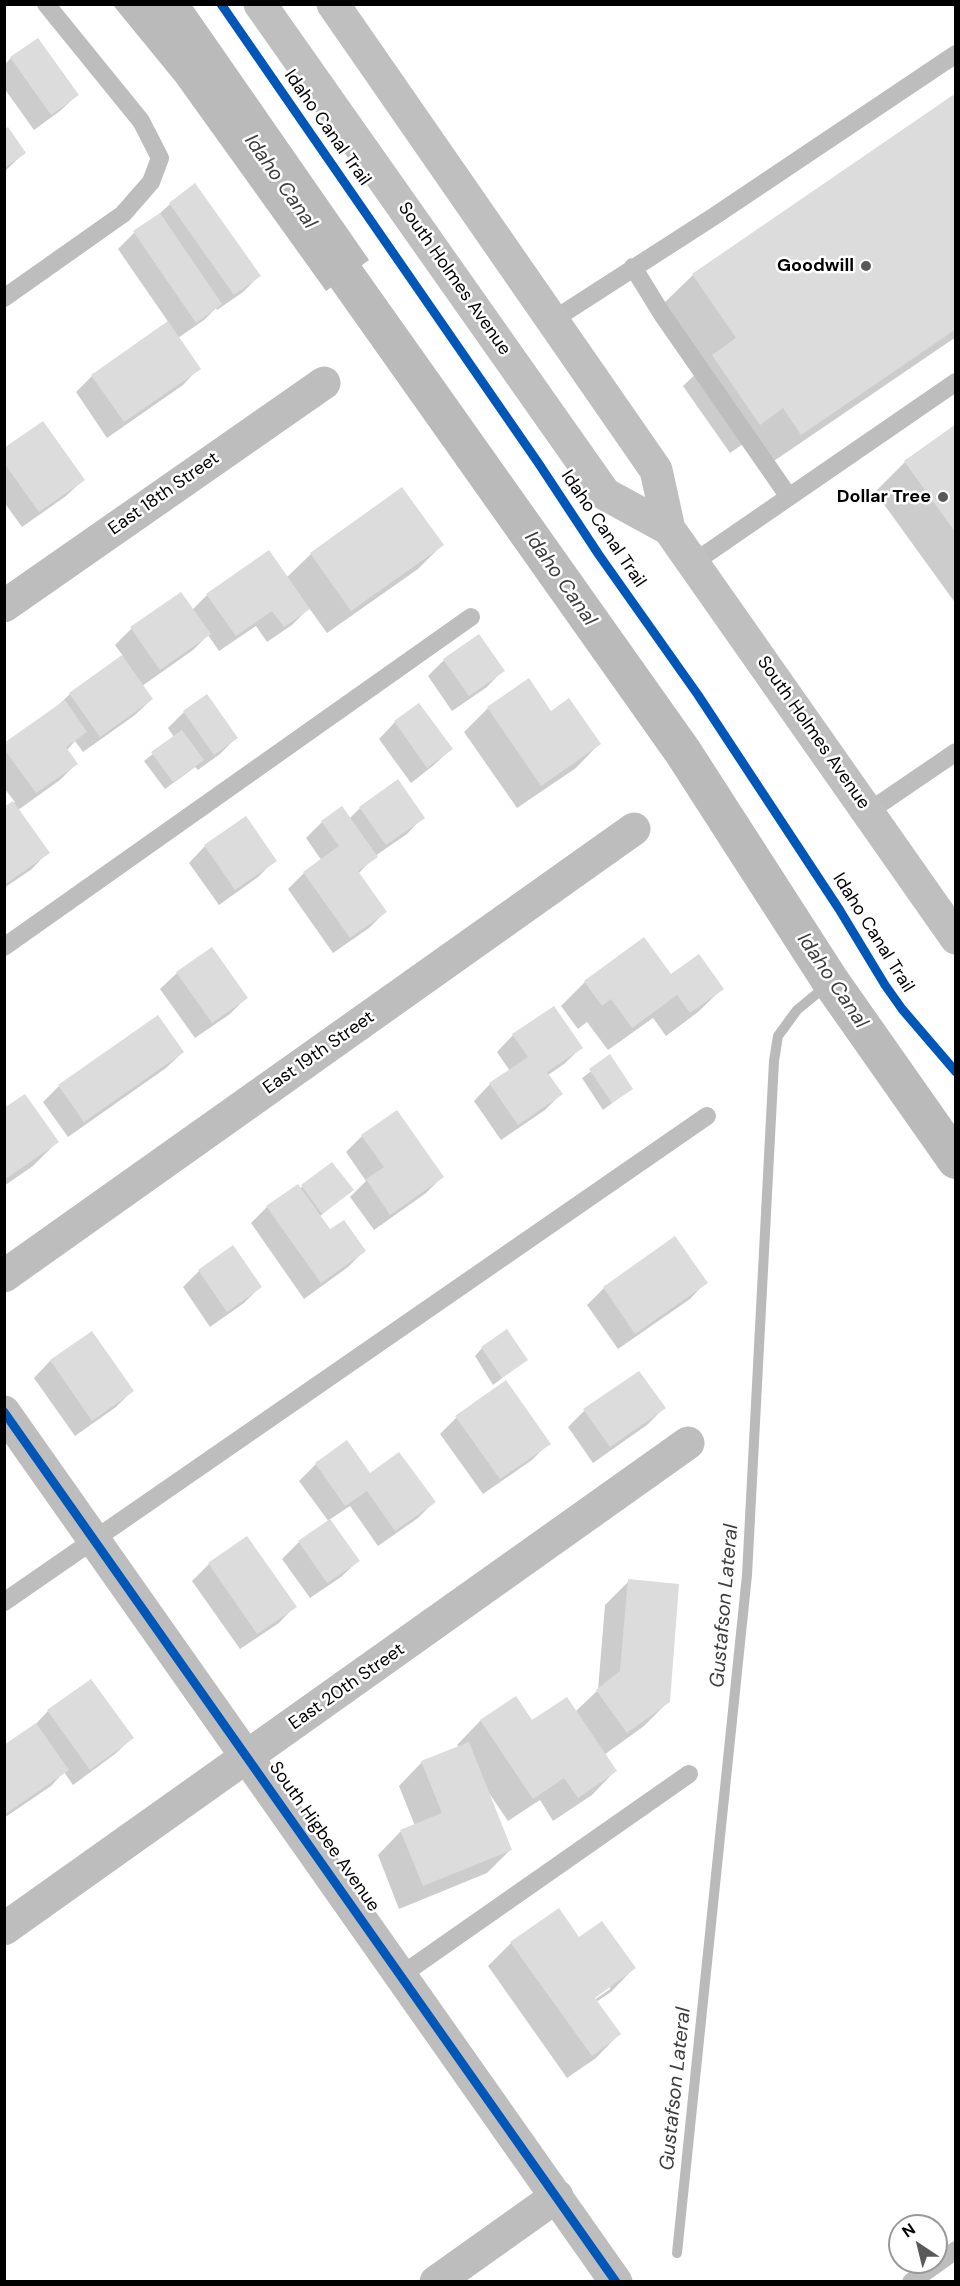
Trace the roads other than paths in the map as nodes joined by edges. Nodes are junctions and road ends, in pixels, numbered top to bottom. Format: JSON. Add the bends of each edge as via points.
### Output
{"nodes":[{"id":1,"x":46,"y":4,"type":"edge"},
{"id":2,"x":260,"y":4,"type":"edge"},
{"id":3,"x":333,"y":4,"type":"edge"},
{"id":4,"x":956,"y":54,"type":"edge"},
{"id":5,"x":633,"y":267,"type":"junction"},
{"id":6,"x":4,"y":298,"type":"edge"},
{"id":7,"x":553,"y":320,"type":"junction"},
{"id":8,"x":956,"y":382,"type":"edge"},
{"id":9,"x":324,"y":383,"type":"dead end"},
{"id":10,"x":789,"y":497,"type":"junction"},
{"id":11,"x":669,"y":530,"type":"junction"},
{"id":12,"x":693,"y":563,"type":"junction"},
{"id":13,"x":4,"y":606,"type":"edge"},
{"id":14,"x":471,"y":617,"type":"dead end"},
{"id":15,"x":956,"y":752,"type":"edge"},
{"id":16,"x":868,"y":812,"type":"junction"},
{"id":17,"x":634,"y":829,"type":"dead end"},
{"id":18,"x":956,"y":938,"type":"edge"},
{"id":19,"x":4,"y":947,"type":"edge"},
{"id":20,"x":707,"y":1116,"type":"dead end"},
{"id":21,"x":4,"y":1276,"type":"edge"},
{"id":22,"x":4,"y":1412,"type":"edge"},
{"id":23,"x":688,"y":1443,"type":"dead end"},
{"id":24,"x":93,"y":1539,"type":"junction"},
{"id":25,"x":4,"y":1602,"type":"edge"},
{"id":26,"x":248,"y":1757,"type":"junction"},
{"id":27,"x":688,"y":1774,"type":"dead end"},
{"id":28,"x":4,"y":1929,"type":"edge"},
{"id":29,"x":400,"y":1976,"type":"junction"},
{"id":30,"x":557,"y":2196,"type":"junction"},
{"id":31,"x":956,"y":2250,"type":"edge"},
{"id":32,"x":436,"y":2282,"type":"edge"},
{"id":33,"x":616,"y":2282,"type":"edge"},
{"id":34,"x":911,"y":2282,"type":"edge"}],
"edges":[{"from":1,"to":6,"type":"lane","via":[[141,121],[160,158],[151,182],[123,214]]},
{"from":2,"to":11,"type":"main road","name":"South Holmes Avenue","via":[[605,494]]},
{"from":3,"to":7,"type":"main road","name":"South Holmes Avenue"},
{"from":4,"to":5,"type":"lane"},
{"from":5,"to":7,"type":"lane"},
{"from":5,"to":10,"type":"lane"},
{"from":7,"to":11,"type":"main road","name":"South Holmes Avenue","via":[[656,470]]},
{"from":8,"to":10,"type":"lane"},
{"from":9,"to":13,"type":"street","name":"East 18th Street"},
{"from":10,"to":12,"type":"lane"},
{"from":11,"to":12,"type":"main road","name":"South Holmes Avenue"},
{"from":12,"to":16,"type":"main road","name":"South Holmes Avenue"},
{"from":14,"to":19,"type":"lane"},
{"from":15,"to":16,"type":"lane"},
{"from":16,"to":18,"type":"main road","name":"South Holmes Avenue"},
{"from":17,"to":21,"type":"street","name":"East 19th Street"},
{"from":20,"to":24,"type":"lane"},
{"from":22,"to":24,"type":"street","name":"South Higbee Avenue"},
{"from":23,"to":26,"type":"street","name":"East 20th Street"},
{"from":24,"to":25,"type":"lane"},
{"from":24,"to":26,"type":"street","name":"South Higbee Avenue"},
{"from":26,"to":28,"type":"street","name":"East 20th Street"},
{"from":26,"to":29,"type":"street","name":"South Higbee Avenue"},
{"from":27,"to":29,"type":"lane"},
{"from":29,"to":30,"type":"street","name":"South Higbee Avenue"},
{"from":30,"to":32,"type":"street"},
{"from":30,"to":33,"type":"street","name":"South Higbee Avenue"},
{"from":31,"to":34,"type":"lane"}]}
